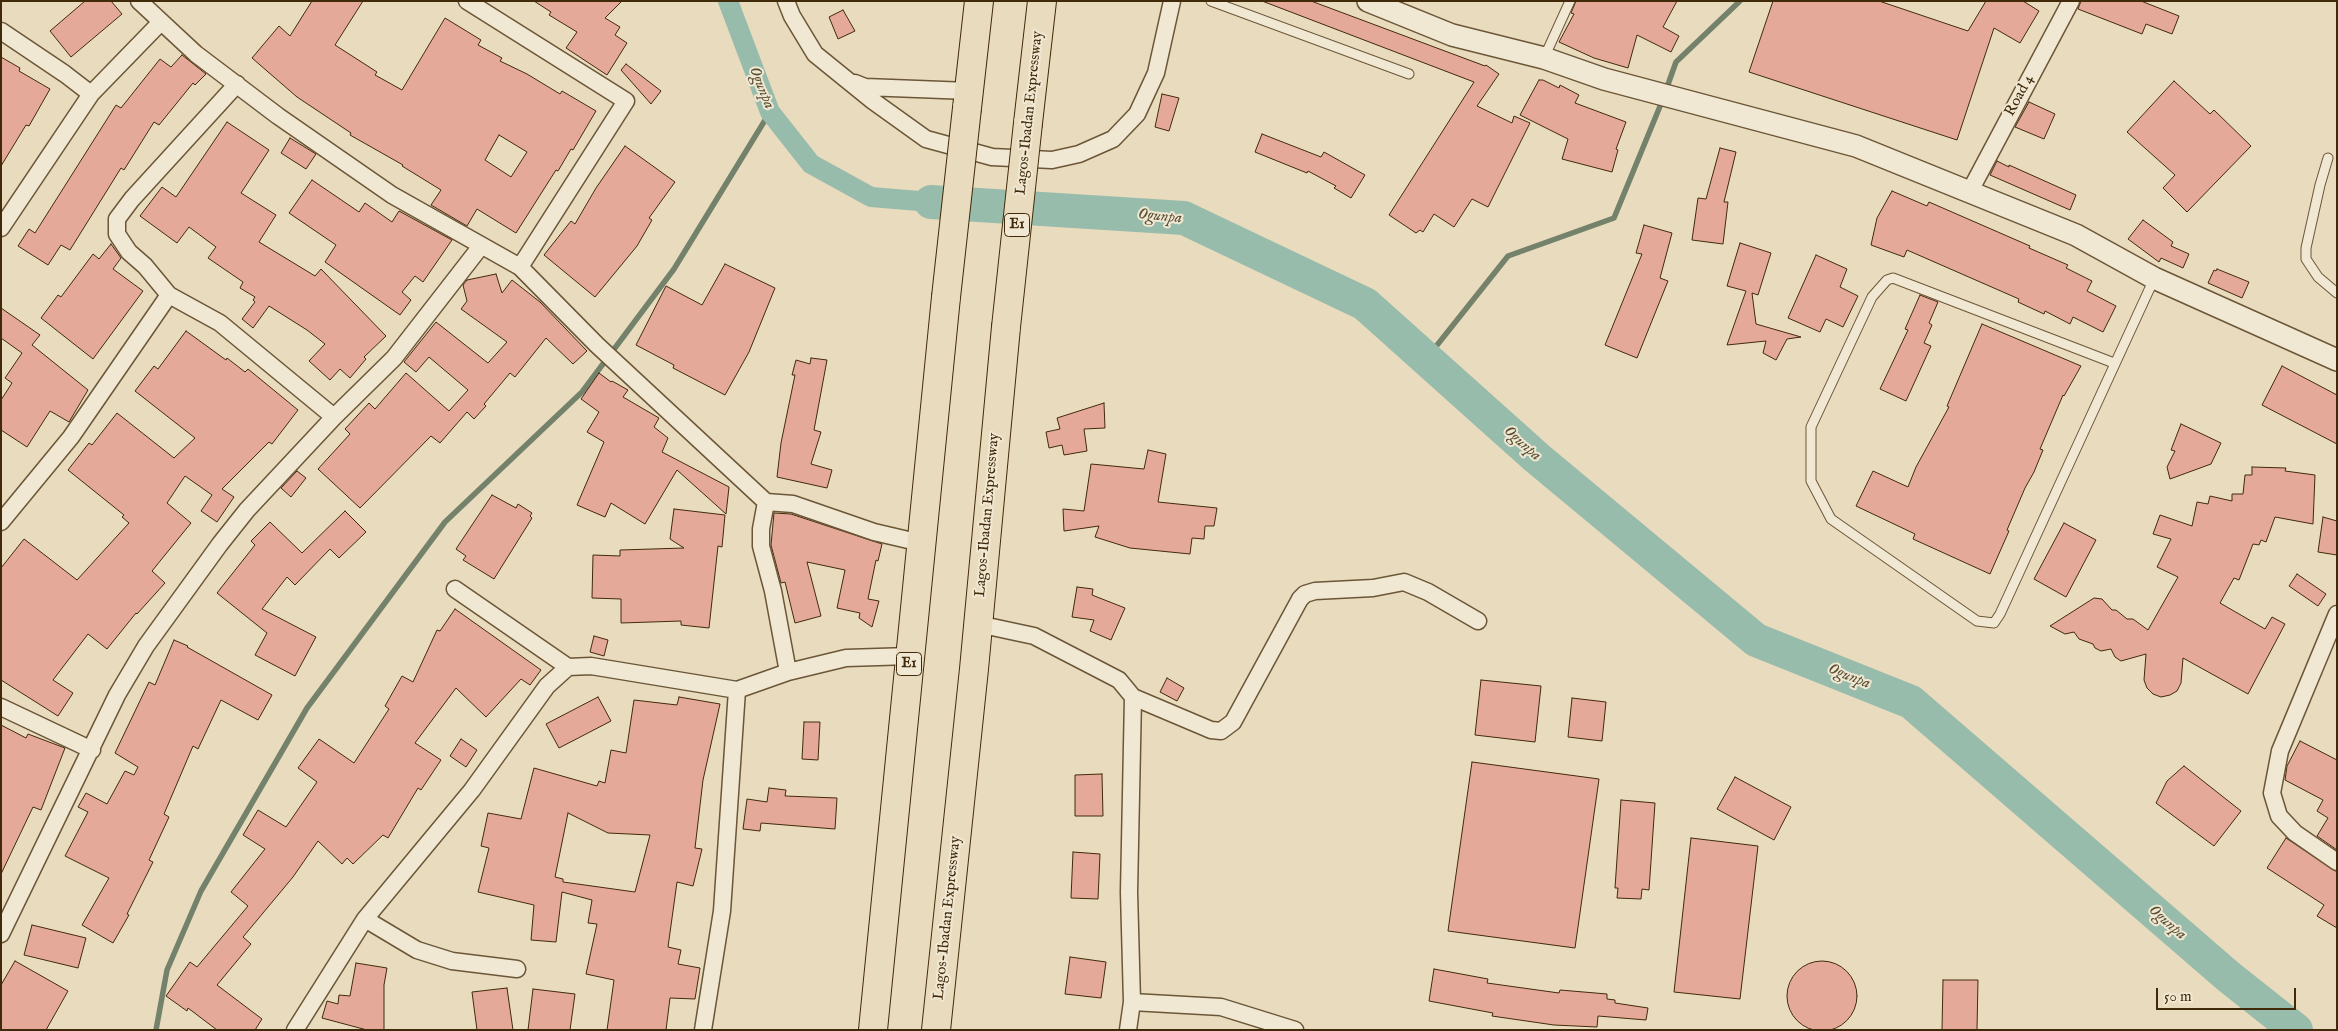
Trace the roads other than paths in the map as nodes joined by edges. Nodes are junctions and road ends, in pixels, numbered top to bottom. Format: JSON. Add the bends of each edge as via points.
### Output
{"nodes":[{"id":1,"x":139,"y":1,"type":"edge"},
{"id":2,"x":467,"y":1,"type":"edge"},
{"id":3,"x":786,"y":1,"type":"edge"},
{"id":4,"x":979,"y":1,"type":"edge"},
{"id":5,"x":1042,"y":1,"type":"edge"},
{"id":6,"x":1172,"y":1,"type":"edge"},
{"id":7,"x":1211,"y":1,"type":"edge"},
{"id":8,"x":1368,"y":1,"type":"edge"},
{"id":9,"x":1570,"y":1,"type":"edge"},
{"id":10,"x":2071,"y":1,"type":"edge"},
{"id":11,"x":160,"y":23,"type":"junction"},
{"id":12,"x":1,"y":31,"type":"edge"},
{"id":13,"x":1544,"y":58,"type":"junction"},
{"id":14,"x":1409,"y":74,"type":"dead end"},
{"id":15,"x":844,"y":79,"type":"junction"},
{"id":16,"x":237,"y":84,"type":"junction"},
{"id":17,"x":91,"y":94,"type":"junction"},
{"id":18,"x":968,"y":100,"type":"junction"},
{"id":19,"x":2328,"y":158,"type":"dead end"},
{"id":20,"x":1970,"y":191,"type":"junction"},
{"id":21,"x":1,"y":228,"type":"edge"},
{"id":22,"x":481,"y":246,"type":"junction"},
{"id":23,"x":520,"y":267,"type":"junction"},
{"id":24,"x":2154,"y":278,"type":"junction"},
{"id":25,"x":2337,"y":293,"type":"edge"},
{"id":26,"x":169,"y":295,"type":"junction"},
{"id":27,"x":2337,"y":360,"type":"edge"},
{"id":28,"x":2114,"y":363,"type":"junction"},
{"id":29,"x":334,"y":417,"type":"junction"},
{"id":30,"x":766,"y":502,"type":"junction"},
{"id":31,"x":1,"y":522,"type":"edge"},
{"id":32,"x":921,"y":543,"type":"junction"},
{"id":33,"x":455,"y":589,"type":"dead end"},
{"id":34,"x":2337,"y":614,"type":"edge"},
{"id":35,"x":1478,"y":621,"type":"dead end"},
{"id":36,"x":978,"y":624,"type":"junction"},
{"id":37,"x":910,"y":656,"type":"junction"},
{"id":38,"x":568,"y":667,"type":"junction"},
{"id":39,"x":788,"y":672,"type":"junction"},
{"id":40,"x":736,"y":690,"type":"junction"},
{"id":41,"x":1133,"y":697,"type":"junction"},
{"id":42,"x":1,"y":707,"type":"edge"},
{"id":43,"x":92,"y":750,"type":"junction"},
{"id":44,"x":2337,"y":862,"type":"edge"},
{"id":45,"x":6,"y":912,"type":"edge"},
{"id":46,"x":365,"y":919,"type":"junction"},
{"id":47,"x":1,"y":934,"type":"edge"},
{"id":48,"x":517,"y":968,"type":"dead end"},
{"id":49,"x":1132,"y":1002,"type":"junction"},
{"id":50,"x":295,"y":1030,"type":"edge"},
{"id":51,"x":703,"y":1030,"type":"edge"},
{"id":52,"x":873,"y":1030,"type":"edge"},
{"id":53,"x":936,"y":1030,"type":"edge"},
{"id":54,"x":1128,"y":1030,"type":"edge"},
{"id":55,"x":1295,"y":1030,"type":"edge"}],
"edges":[{"from":1,"to":11,"type":"street"},
{"from":2,"to":23,"type":"street","via":[[626,101]]},
{"from":3,"to":15,"type":"street","via":[[815,54]]},
{"from":4,"to":18,"type":"highway","number":"E1"},
{"from":5,"to":36,"type":"highway","name":"Lagos-Ibadan Expressway","number":"E1","bridge":true},
{"from":6,"to":15,"type":"street","via":[[1156,73],[1137,114],[1113,139],[1079,154],[1052,160],[992,157],[926,138]]},
{"from":7,"to":14,"type":"lane"},
{"from":8,"to":13,"type":"street","via":[[1452,35]]},
{"from":9,"to":13,"type":"lane"},
{"from":10,"to":20,"type":"street","name":"Road 4"},
{"from":11,"to":16,"type":"street"},
{"from":11,"to":17,"type":"street"},
{"from":12,"to":17,"type":"street"},
{"from":13,"to":20,"type":"street","via":[[1604,79],[1856,146]]},
{"from":15,"to":18,"type":"street","via":[[865,87]]},
{"from":16,"to":22,"type":"street","via":[[392,195]]},
{"from":16,"to":26,"type":"street","via":[[117,219],[117,234]]},
{"from":17,"to":21,"type":"street"},
{"from":18,"to":32,"type":"highway","number":"E1","bridge":true},
{"from":19,"to":25,"type":"lane","via":[[2306,259],[2318,277]]},
{"from":20,"to":24,"type":"street","via":[[2076,235]]},
{"from":22,"to":23,"type":"street"},
{"from":22,"to":29,"type":"street","via":[[394,358]]},
{"from":23,"to":30,"type":"street","via":[[597,345]]},
{"from":24,"to":27,"type":"street"},
{"from":24,"to":28,"type":"lane"},
{"from":26,"to":29,"type":"street","via":[[220,322]]},
{"from":26,"to":31,"type":"street","via":[[71,437]]},
{"from":28,"to":28,"type":"lane","via":[[1893,278],[1887,280],[1872,297],[1811,428],[1810,481],[1831,519],[1977,621],[1994,623]]},
{"from":29,"to":43,"type":"street","via":[[247,510],[220,544],[146,646],[117,695]]},
{"from":30,"to":32,"type":"street","via":[[793,504],[874,532]]},
{"from":30,"to":39,"type":"street","via":[[761,529],[762,554],[774,591]]},
{"from":32,"to":37,"type":"highway","number":"E1"},
{"from":33,"to":38,"type":"street"},
{"from":34,"to":44,"type":"street","via":[[2280,751],[2272,793],[2278,816],[2295,833]]},
{"from":35,"to":41,"type":"street","via":[[1404,582],[1373,588],[1315,591],[1300,599],[1233,722],[1221,731],[1211,730]]},
{"from":36,"to":41,"type":"street","via":[[1034,636],[1119,680]]},
{"from":36,"to":53,"type":"highway","name":"Lagos-Ibadan Expressway","number":"E1"},
{"from":37,"to":39,"type":"street","via":[[846,658]]},
{"from":37,"to":52,"type":"highway","number":"E1"},
{"from":38,"to":40,"type":"street","via":[[591,666]]},
{"from":38,"to":46,"type":"street","via":[[547,686],[472,790]]},
{"from":39,"to":40,"type":"street"},
{"from":40,"to":51,"type":"street","via":[[722,911]]},
{"from":41,"to":49,"type":"street","via":[[1129,892]]},
{"from":42,"to":43,"type":"street"},
{"from":43,"to":45,"type":"street"},
{"from":45,"to":47,"type":"street"},
{"from":46,"to":48,"type":"street","via":[[417,950],[452,961]]},
{"from":46,"to":50,"type":"street"},
{"from":49,"to":54,"type":"street"},
{"from":49,"to":55,"type":"street","via":[[1221,1007]]}]}
